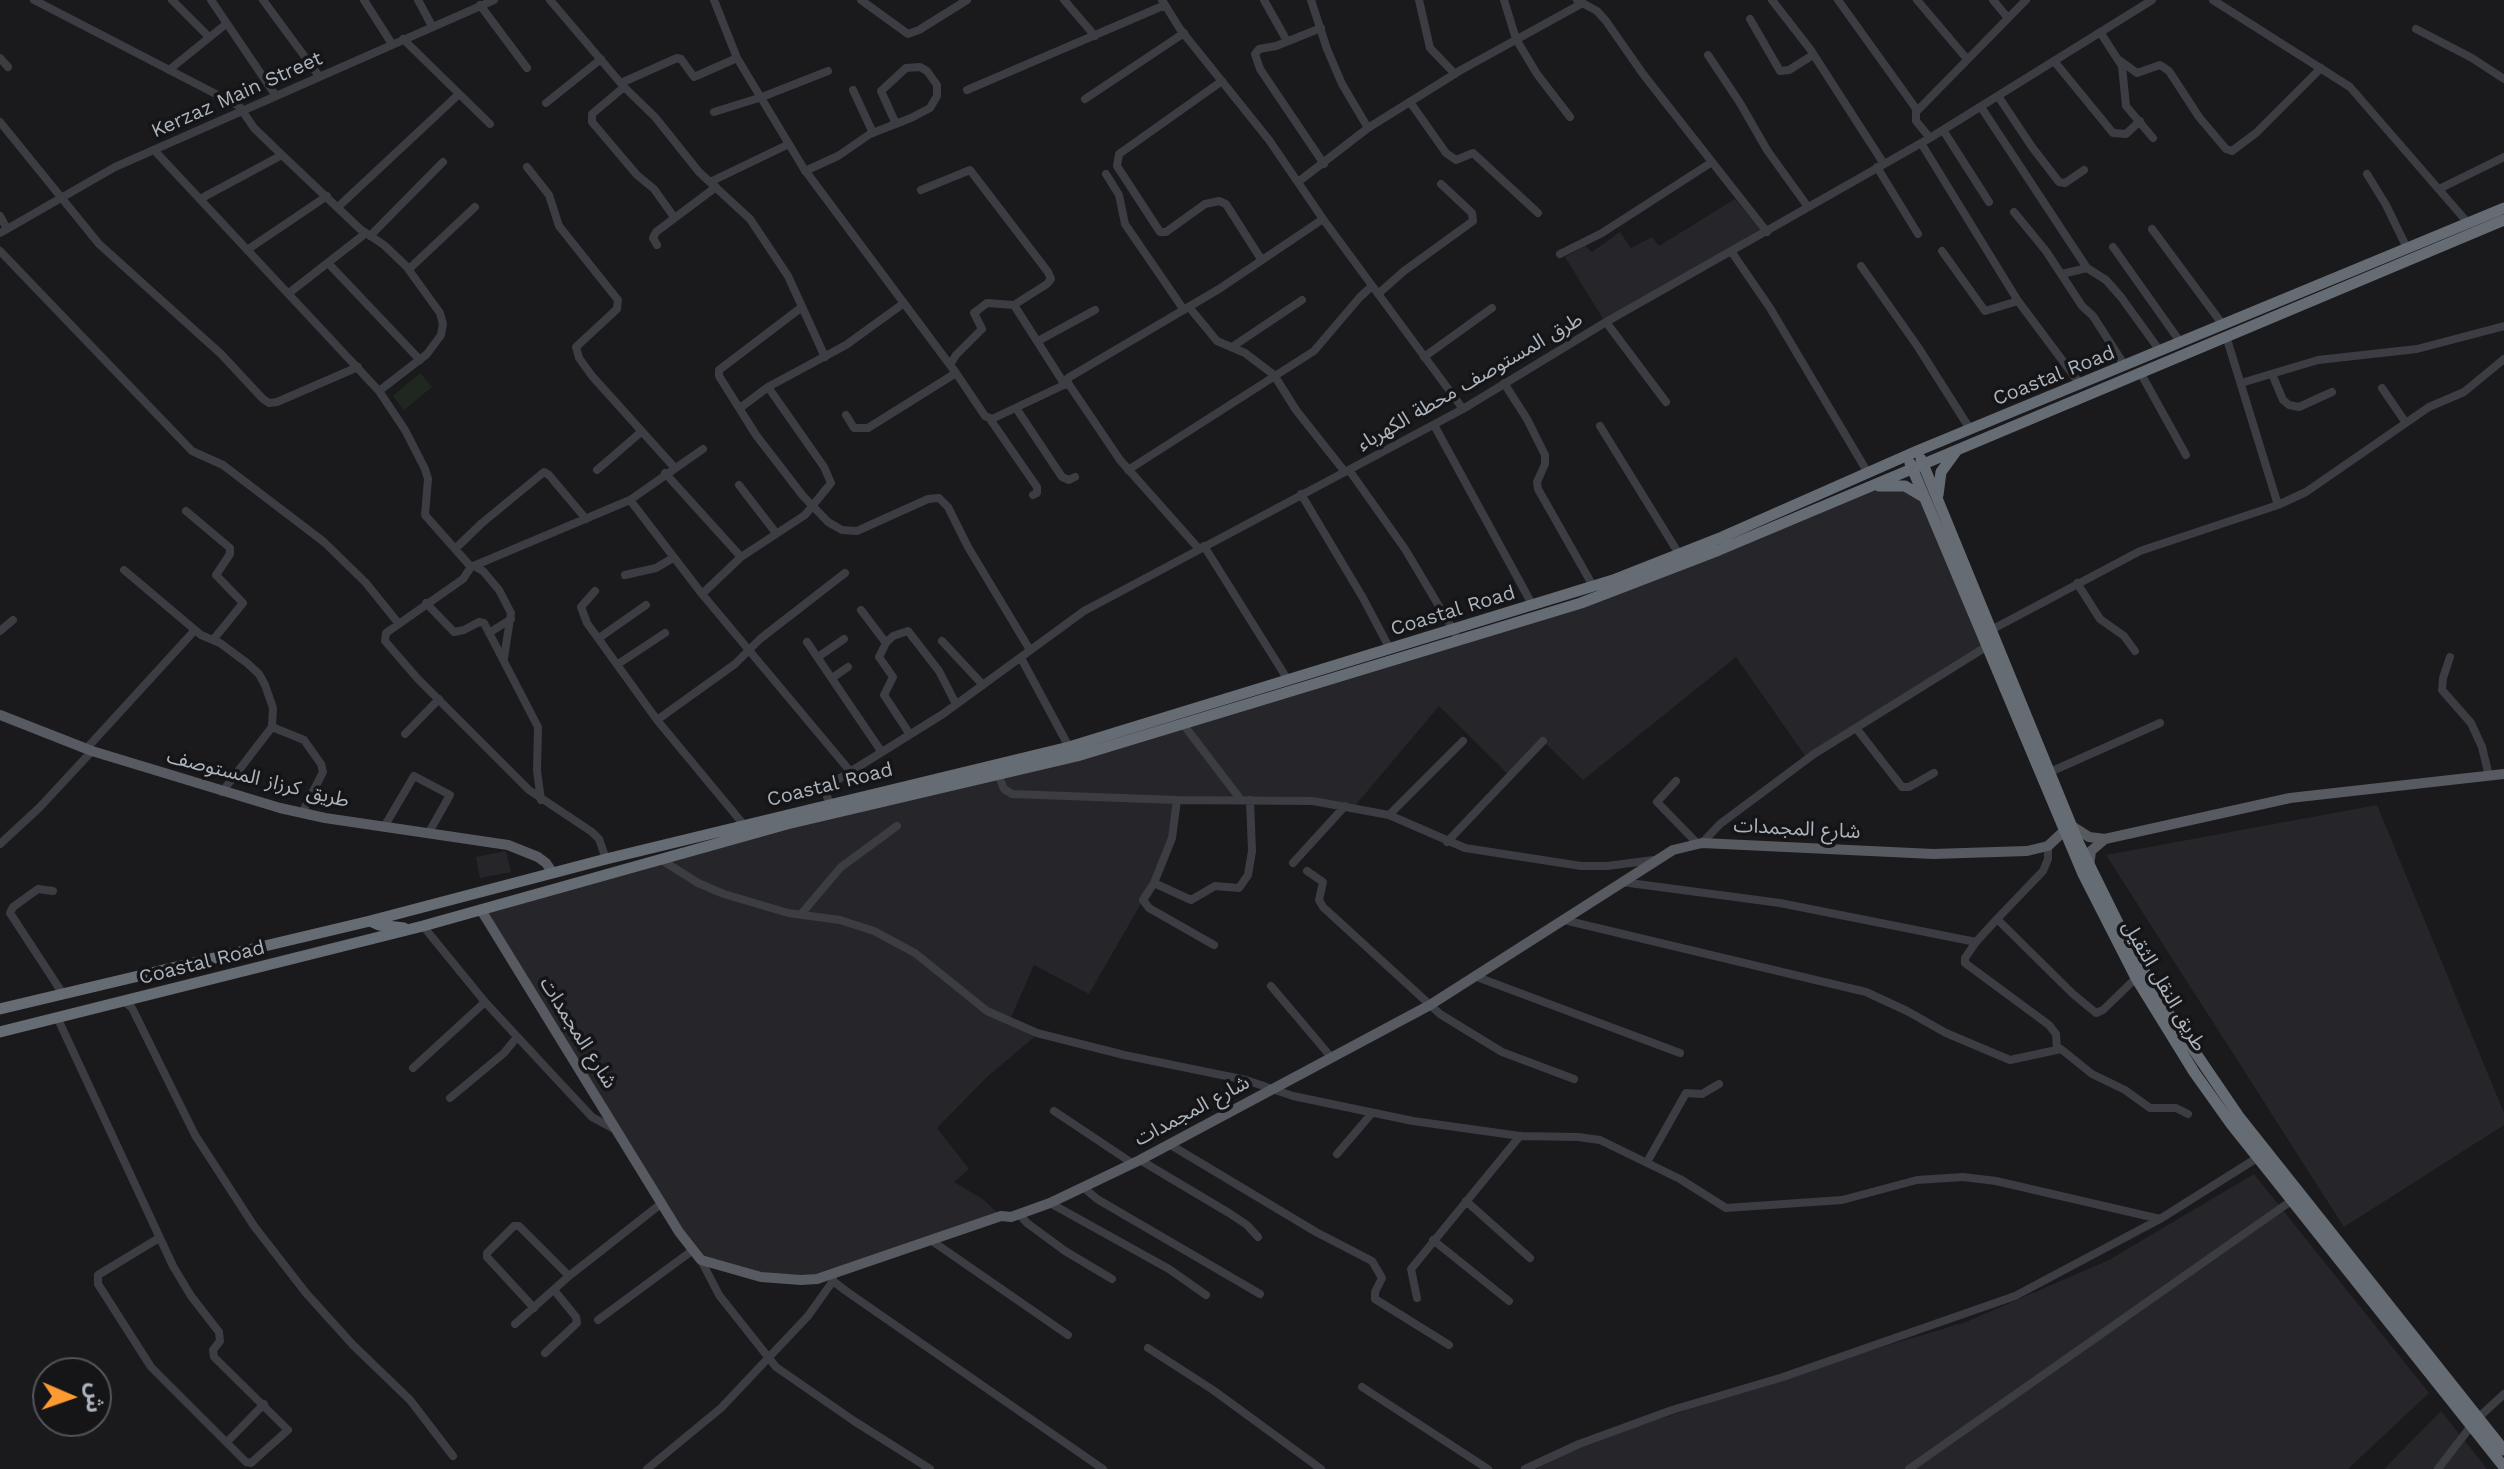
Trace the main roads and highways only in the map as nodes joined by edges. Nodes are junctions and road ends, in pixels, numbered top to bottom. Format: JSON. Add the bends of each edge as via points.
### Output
{"nodes":[{"id":1,"x":2504,"y":208,"type":"edge"},
{"id":2,"x":2504,"y":220,"type":"edge"},
{"id":3,"x":2224,"y":331,"type":"junction"},
{"id":4,"x":1958,"y":448,"type":"junction"},
{"id":5,"x":1912,"y":453,"type":"junction"},
{"id":6,"x":1918,"y":465,"type":"junction"},
{"id":7,"x":1870,"y":487,"type":"junction"},
{"id":8,"x":1934,"y":503,"type":"junction"},
{"id":9,"x":1457,"y":635,"type":"junction"},
{"id":10,"x":0,"y":715,"type":"edge"},
{"id":11,"x":2504,"y":774,"type":"edge"},
{"id":12,"x":834,"y":808,"type":"junction"},
{"id":13,"x":2068,"y":829,"type":"junction"},
{"id":14,"x":2105,"y":839,"type":"junction"},
{"id":15,"x":2089,"y":866,"type":"junction"},
{"id":16,"x":553,"y":873,"type":"junction"},
{"id":17,"x":481,"y":910,"type":"junction"},
{"id":18,"x":370,"y":921,"type":"junction"},
{"id":19,"x":417,"y":927,"type":"junction"},
{"id":20,"x":0,"y":1009,"type":"edge"},
{"id":21,"x":0,"y":1032,"type":"edge"},
{"id":22,"x":2410,"y":1342,"type":"junction"},
{"id":23,"x":2474,"y":1422,"type":"junction"},
{"id":24,"x":2504,"y":1450,"type":"edge"},
{"id":25,"x":2504,"y":1467,"type":"edge"}],
"edges":[{"from":1,"to":3,"type":"highway","name":"Coastal Road"},
{"from":2,"to":3,"type":"highway","name":"Coastal Road"},
{"from":3,"to":4,"type":"highway","name":"Coastal Road"},
{"from":3,"to":5,"type":"highway","name":"Coastal Road","via":[[2160,351]]},
{"from":4,"to":6,"type":"highway","name":"Coastal Road"},
{"from":4,"to":8,"type":"highway","via":[[1941,472]]},
{"from":5,"to":6,"type":"highway","name":"طريق النقل الثقيل"},
{"from":5,"to":9,"type":"highway","name":"Coastal Road","via":[[1679,554]]},
{"from":6,"to":7,"type":"highway","name":"Coastal Road"},
{"from":6,"to":8,"type":"highway","name":"طريق النقل الثقيل"},
{"from":7,"to":8,"type":"highway","via":[[1905,486]]},
{"from":7,"to":9,"type":"highway","name":"Coastal Road","via":[[1627,587]]},
{"from":8,"to":13,"type":"highway","name":"طريق النقل الثقيل"},
{"from":8,"to":13,"type":"highway","name":"طريق النقل الثقيل","via":[[2050,772]]},
{"from":9,"to":12,"type":"highway","name":"Coastal Road","via":[[1390,649],[1069,747]]},
{"from":9,"to":12,"type":"highway","name":"Coastal Road","via":[[1077,756]]},
{"from":10,"to":16,"type":"main road","name":"طريق كرزاز المستوصف","via":[[89,750],[302,813],[519,848]]},
{"from":11,"to":14,"type":"main road","via":[[2290,798]]},
{"from":12,"to":16,"type":"highway","name":"Coastal Road"},
{"from":12,"to":17,"type":"highway","name":"Coastal Road"},
{"from":13,"to":14,"type":"main road"},
{"from":13,"to":15,"type":"highway","name":"طريق النقل الثقيل"},
{"from":13,"to":17,"type":"main road","name":"شارع المجمدات","via":[[2048,846],[2027,851],[1942,854],[1700,843],[1673,850],[1430,1005],[1136,1162],[1050,1203],[817,1279],[739,1272],[701,1260]]},
{"from":13,"to":22,"type":"highway","name":"طريق النقل الثقيل","via":[[2093,896],[2194,1072],[2291,1201]]},
{"from":14,"to":15,"type":"main road","via":[[2093,848]]},
{"from":15,"to":22,"type":"highway","name":"طريق النقل الثقيل","via":[[2149,981],[2215,1084]]},
{"from":16,"to":18,"type":"highway","name":"Coastal Road"},
{"from":17,"to":19,"type":"highway","name":"Coastal Road"},
{"from":18,"to":19,"type":"highway","name":"Coastal Road"},
{"from":18,"to":20,"type":"highway","name":"Coastal Road"},
{"from":19,"to":21,"type":"highway","name":"Coastal Road"},
{"from":22,"to":23,"type":"highway","name":"طريق النقل الثقيل"},
{"from":23,"to":24,"type":"highway","name":"طريق النقل الثقيل"},
{"from":23,"to":25,"type":"highway","name":"طريق النقل الثقيل"}]}
